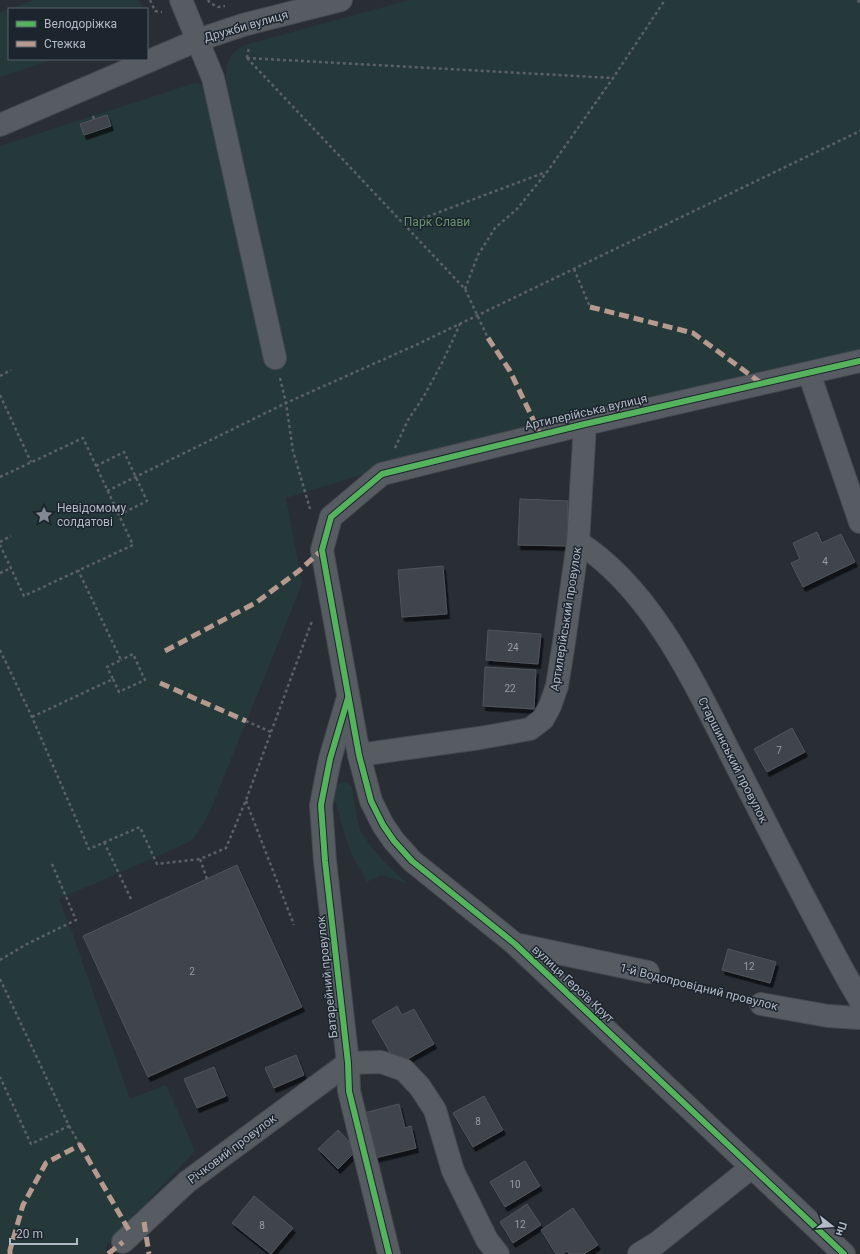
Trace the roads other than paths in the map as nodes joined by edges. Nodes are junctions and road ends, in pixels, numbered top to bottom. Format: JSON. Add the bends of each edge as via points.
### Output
{"nodes":[{"id":1,"x":337,"y":0,"type":"edge"},
{"id":2,"x":173,"y":6,"type":"edge"},
{"id":3,"x":198,"y":40,"type":"junction"},
{"id":4,"x":0,"y":125,"type":"edge"},
{"id":5,"x":275,"y":358,"type":"road end"},
{"id":6,"x":860,"y":361,"type":"edge"},
{"id":7,"x":809,"y":373,"type":"junction"},
{"id":8,"x":585,"y":424,"type":"junction"},
{"id":9,"x":321,"y":516,"type":"joint"},
{"id":10,"x":860,"y":522,"type":"edge"},
{"id":11,"x":578,"y":542,"type":"junction"},
{"id":12,"x":349,"y":696,"type":"junction"},
{"id":13,"x":359,"y":755,"type":"junction"},
{"id":14,"x":515,"y":944,"type":"junction"},
{"id":15,"x":648,"y":972,"type":"road end"},
{"id":16,"x":860,"y":1000,"type":"edge"},
{"id":17,"x":761,"y":1004,"type":"road end"},
{"id":18,"x":860,"y":1018,"type":"edge"},
{"id":19,"x":348,"y":1063,"type":"junction"},
{"id":20,"x":752,"y":1167,"type":"junction"},
{"id":21,"x":123,"y":1242,"type":"dead end"},
{"id":22,"x":384,"y":1252,"type":"edge"},
{"id":23,"x":498,"y":1254,"type":"edge"},
{"id":24,"x":639,"y":1254,"type":"edge"},
{"id":25,"x":844,"y":1254,"type":"edge"}],
"edges":[{"from":1,"to":3,"type":"street","name":"Дружби вулиця"},
{"from":2,"to":3,"type":"street"},
{"from":3,"to":4,"type":"street","name":"Дружби вулиця"},
{"from":3,"to":5,"type":"street","via":[[213,78]]},
{"from":6,"to":7,"type":"street","name":"Артилерійська вулиця"},
{"from":7,"to":8,"type":"street","name":"Артилерійська вулиця"},
{"from":7,"to":10,"type":"street"},
{"from":8,"to":9,"type":"street","name":"Артилерійська вулиця","via":[[382,474]]},
{"from":8,"to":11,"type":"street","name":"Артилерійський провулок"},
{"from":9,"to":12,"type":"street","name":"вулиця Героїв Крут","via":[[322,550]]},
{"from":11,"to":13,"type":"street","name":"Артилерійський провулок","via":[[557,686],[543,719],[530,729]]},
{"from":11,"to":16,"type":"street","name":"Старшинський провулок","via":[[592,551],[619,576],[660,626],[693,681],[790,871]]},
{"from":12,"to":13,"type":"street","name":"вулиця Героїв Крут"},
{"from":12,"to":19,"type":"street","name":"Батарейний провулок","via":[[330,759],[321,805]]},
{"from":13,"to":14,"type":"street","name":"вулиця Героїв Крут","via":[[372,801],[394,841],[412,861]]},
{"from":14,"to":15,"type":"street","name":"1-й Водопровідний провулок"},
{"from":14,"to":20,"type":"street","name":"вулиця Героїв Крут"},
{"from":17,"to":18,"type":"street","name":"1-й Водопровідний провулок","via":[[828,1016]]},
{"from":19,"to":21,"type":"street","name":"Річковий провулок","via":[[188,1182]]},
{"from":19,"to":22,"type":"street","name":"Батарейний провулок","via":[[349,1091]]},
{"from":19,"to":23,"type":"street","via":[[381,1062],[393,1066],[404,1070],[420,1087],[435,1110],[453,1171],[487,1240]]},
{"from":20,"to":24,"type":"street","via":[[657,1243]]},
{"from":20,"to":25,"type":"street","name":"вулиця Героїв Крут"}]}
